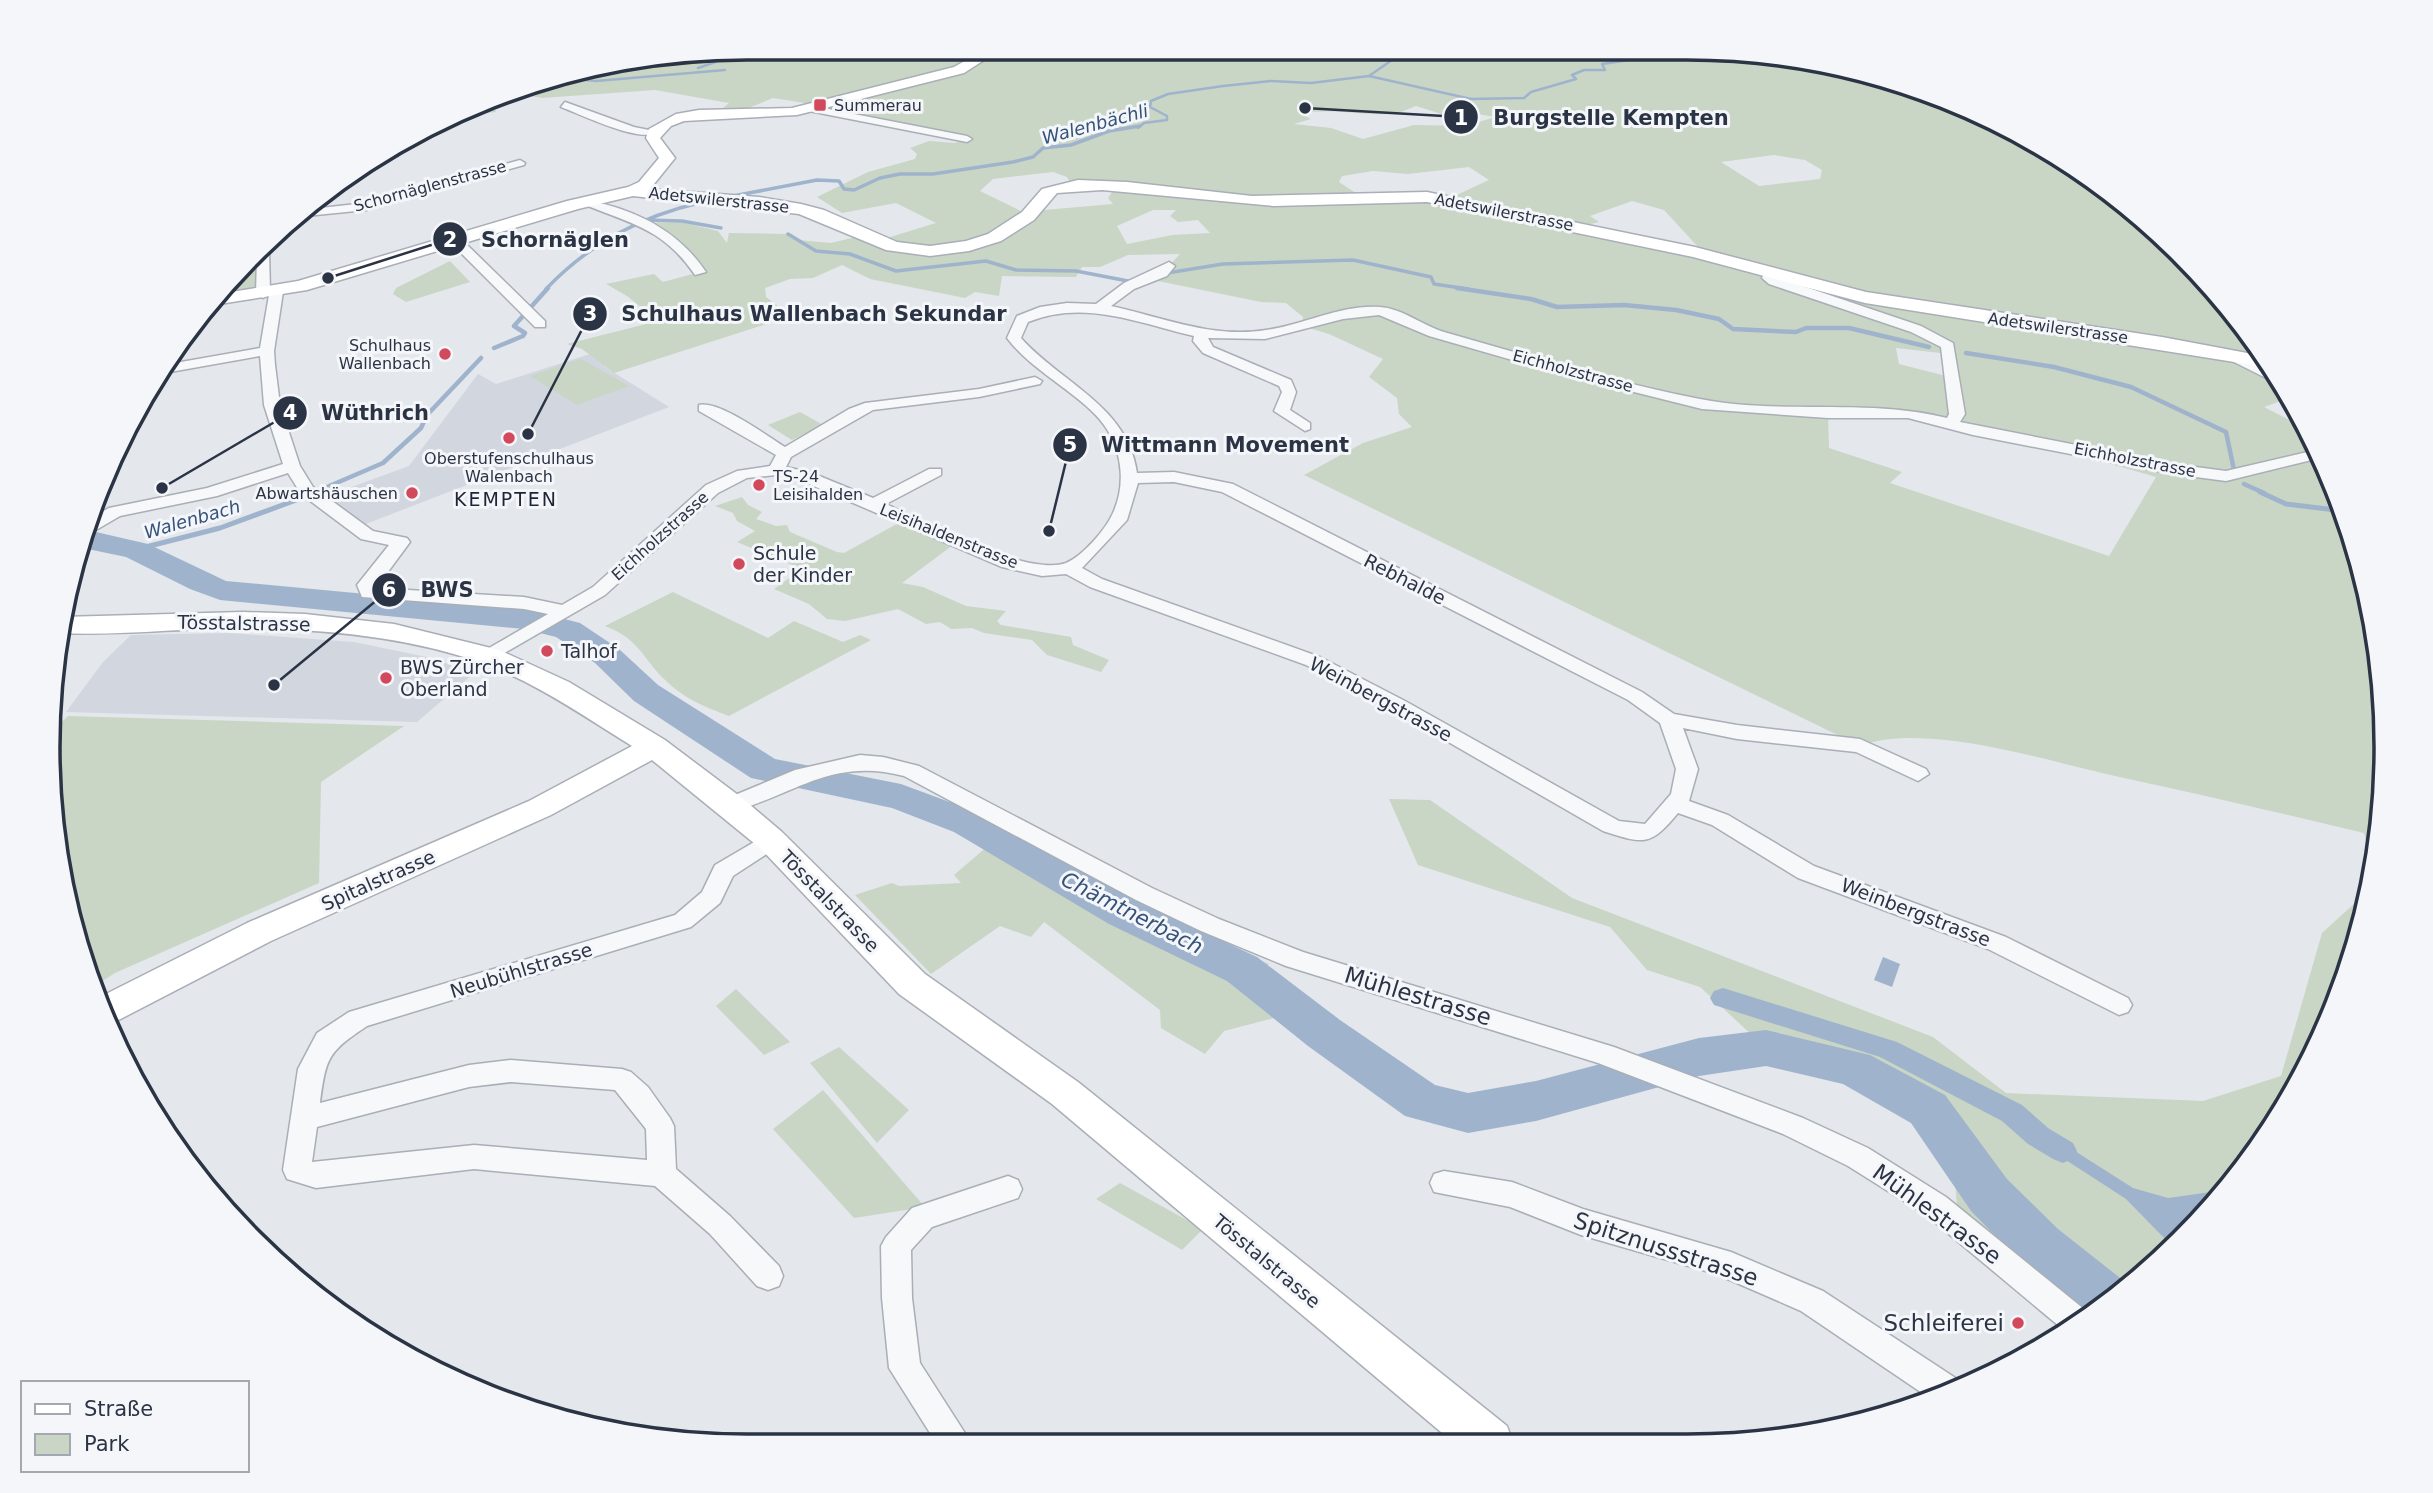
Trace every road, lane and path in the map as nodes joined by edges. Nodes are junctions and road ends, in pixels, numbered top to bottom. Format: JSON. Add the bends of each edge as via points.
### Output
{"nodes":[{"id":1,"x":977,"y":60,"type":"edge"},
{"id":2,"x":565,"y":105,"type":"dead end"},
{"id":3,"x":808,"y":108,"type":"junction"},
{"id":4,"x":654,"y":132,"type":"junction"},
{"id":5,"x":967,"y":139,"type":"dead end"},
{"id":6,"x":520,"y":163,"type":"dead end"},
{"id":7,"x":633,"y":191,"type":"junction"},
{"id":8,"x":587,"y":202,"type":"junction"},
{"id":9,"x":315,"y":212,"type":"edge"},
{"id":10,"x":455,"y":240,"type":"junction"},
{"id":11,"x":264,"y":258,"type":"edge"},
{"id":12,"x":1170,"y":266,"type":"dead end"},
{"id":13,"x":700,"y":272,"type":"dead end"},
{"id":14,"x":1770,"y":273,"type":"junction"},
{"id":15,"x":269,"y":293,"type":"junction"},
{"id":16,"x":226,"y":299,"type":"edge"},
{"id":17,"x":1101,"y":307,"type":"junction"},
{"id":18,"x":540,"y":324,"type":"dead end"},
{"id":19,"x":1202,"y":334,"type":"junction"},
{"id":20,"x":267,"y":351,"type":"junction"},
{"id":21,"x":2233,"y":356,"type":"junction"},
{"id":22,"x":2255,"y":360,"type":"edge"},
{"id":23,"x":173,"y":368,"type":"edge"},
{"id":24,"x":2261,"y":370,"type":"edge"},
{"id":25,"x":1035,"y":381,"type":"dead end"},
{"id":26,"x":704,"y":408,"type":"dead end"},
{"id":27,"x":1951,"y":424,"type":"junction"},
{"id":28,"x":1305,"y":426,"type":"dead end"},
{"id":29,"x":2309,"y":456,"type":"edge"},
{"id":30,"x":780,"y":462,"type":"junction"},
{"id":31,"x":292,"y":466,"type":"junction"},
{"id":32,"x":935,"y":472,"type":"dead end"},
{"id":33,"x":1131,"y":478,"type":"junction"},
{"id":34,"x":872,"y":505,"type":"junction"},
{"id":35,"x":98,"y":522,"type":"edge"},
{"id":36,"x":1069,"y":568,"type":"junction"},
{"id":37,"x":564,"y":614,"type":"junction"},
{"id":38,"x":71,"y":625,"type":"edge"},
{"id":39,"x":489,"y":656,"type":"junction"},
{"id":40,"x":1668,"y":719,"type":"junction"},
{"id":41,"x":654,"y":747,"type":"junction"},
{"id":42,"x":1919,"y":774,"type":"dead end"},
{"id":43,"x":1674,"y":804,"type":"junction"},
{"id":44,"x":731,"y":805,"type":"junction"},
{"id":45,"x":771,"y":841,"type":"junction"},
{"id":46,"x":2119,"y":1005,"type":"dead end"},
{"id":47,"x":112,"y":1008,"type":"edge"},
{"id":48,"x":304,"y":1119,"type":"junction"},
{"id":49,"x":662,"y":1174,"type":"junction"},
{"id":50,"x":1444,"y":1183,"type":"dead end"},
{"id":51,"x":1009,"y":1189,"type":"dead end"},
{"id":52,"x":768,"y":1276,"type":"dead end"},
{"id":53,"x":2071,"y":1316,"type":"edge"},
{"id":54,"x":1940,"y":1384,"type":"edge"},
{"id":55,"x":949,"y":1434,"type":"edge"},
{"id":56,"x":1479,"y":1434,"type":"edge"}],
"edges":[{"from":1,"to":3,"type":"street","via":[[959,70]]},
{"from":2,"to":4,"type":"street","via":[[632,130]]},
{"from":3,"to":4,"type":"street","via":[[769,116],[687,116]]},
{"from":3,"to":5,"type":"street"},
{"from":4,"to":7,"type":"street","via":[[653,138],[667,158],[645,185]]},
{"from":6,"to":9,"type":"street","name":"Schornäglenstrasse","via":[[366,206]]},
{"from":7,"to":8,"type":"street"},
{"from":7,"to":14,"type":"street","name":"Adetswilerstrasse","via":[[799,208],[828,216],[874,242],[920,251],[961,248],[998,235],[1029,215],[1045,192],[1064,187],[1255,201],[1427,197],[1665,245]]},
{"from":8,"to":10,"type":"street"},
{"from":8,"to":13,"type":"street","via":[[639,221],[693,260]]},
{"from":10,"to":15,"type":"street"},
{"from":10,"to":18,"type":"street"},
{"from":11,"to":15,"type":"street"},
{"from":12,"to":17,"type":"street","via":[[1126,288]]},
{"from":14,"to":21,"type":"street","name":"Adetswilerstrasse","via":[[1938,311]]},
{"from":14,"to":27,"type":"street","via":[[1768,278],[1774,281],[1938,338],[1948,346],[1958,414]]},
{"from":15,"to":16,"type":"street"},
{"from":15,"to":20,"type":"street"},
{"from":17,"to":19,"type":"street"},
{"from":17,"to":33,"type":"street","via":[[1065,306],[1032,314],[1022,320],[1014,338],[1039,365],[1099,408],[1114,425],[1124,444]]},
{"from":19,"to":27,"type":"street","name":"Eichholzstrasse","via":[[1265,335],[1343,315],[1380,312],[1434,333],[1559,369],[1702,404],[1908,413]]},
{"from":19,"to":28,"type":"street","via":[[1201,344],[1208,350],[1286,383],[1289,392],[1282,411]]},
{"from":20,"to":23,"type":"street"},
{"from":20,"to":31,"type":"street","via":[[272,405]]},
{"from":21,"to":22,"type":"street","name":"Adetswilerstrasse"},
{"from":21,"to":24,"type":"street"},
{"from":25,"to":30,"type":"street","name":"Eichholzstrasse","via":[[870,406],[853,412]]},
{"from":26,"to":30,"type":"street","via":[[719,414]]},
{"from":27,"to":29,"type":"street","name":"Eichholzstrasse","via":[[2226,476]]},
{"from":30,"to":34,"type":"street","name":"Leisihaldenstrasse"},
{"from":30,"to":37,"type":"street","name":"Eichholzstrasse","via":[[712,489],[618,575]]},
{"from":31,"to":35,"type":"street","via":[[211,492],[116,512]]},
{"from":31,"to":37,"type":"street","via":[[313,494],[367,535],[401,542],[366,585],[368,593],[524,603]]},
{"from":32,"to":34,"type":"street","name":"Leisihaldenstrasse"},
{"from":33,"to":36,"type":"street","via":[[1118,519]]},
{"from":33,"to":40,"type":"street","name":"Rebhalde","via":[[1174,477],[1227,488],[1635,696]]},
{"from":34,"to":36,"type":"street","name":"Leisihaldenstrasse","via":[[1033,570]]},
{"from":36,"to":43,"type":"street","name":"Weinbergstrasse","via":[[1096,583],[1313,661],[1611,826],[1630,832],[1651,831]]},
{"from":37,"to":39,"type":"street","name":"Eichholzstrasse"},
{"from":38,"to":39,"type":"street","name":"Tösstalstrasse","via":[[305,622],[394,632]]},
{"from":39,"to":41,"type":"street","name":"Tösstalstrasse","via":[[559,688]]},
{"from":40,"to":42,"type":"street","via":[[1763,736],[1860,746]]},
{"from":40,"to":43,"type":"street","name":"Weinbergstrasse","via":[[1687,769],[1686,783]]},
{"from":41,"to":44,"type":"street","name":"Tösstalstrasse"},
{"from":41,"to":47,"type":"street","name":"Spitalstrasse","via":[[540,808],[259,932]]},
{"from":43,"to":46,"type":"street","name":"Weinbergstrasse","via":[[1720,820],[1806,872],[1997,943]]},
{"from":44,"to":45,"type":"street","name":"Tösstalstrasse"},
{"from":44,"to":53,"type":"street","name":"Mühlestrasse","via":[[832,767],[879,763],[911,771],[1210,925],[1295,958],[1560,1039],[1793,1126],[1858,1157],[1936,1206]]},
{"from":45,"to":48,"type":"street","name":"Neubühlstrasse","via":[[723,871],[712,897],[684,921],[358,1019],[326,1040],[311,1069]]},
{"from":45,"to":56,"type":"street","name":"Tösstalstrasse","via":[[912,984],[1065,1093]]},
{"from":48,"to":49,"type":"street","name":"Neubühlstrasse","via":[[298,1170],[316,1176],[474,1157]]},
{"from":48,"to":49,"type":"street","via":[[469,1076],[511,1071],[590,1075],[622,1080],[660,1126]]},
{"from":49,"to":52,"type":"street"},
{"from":50,"to":54,"type":"street","name":"Spitznussstrasse","via":[[1512,1195],[1581,1222],[1731,1267],[1812,1301]]},
{"from":51,"to":55,"type":"street","via":[[922,1217],[896,1246],[905,1368]]}]}
